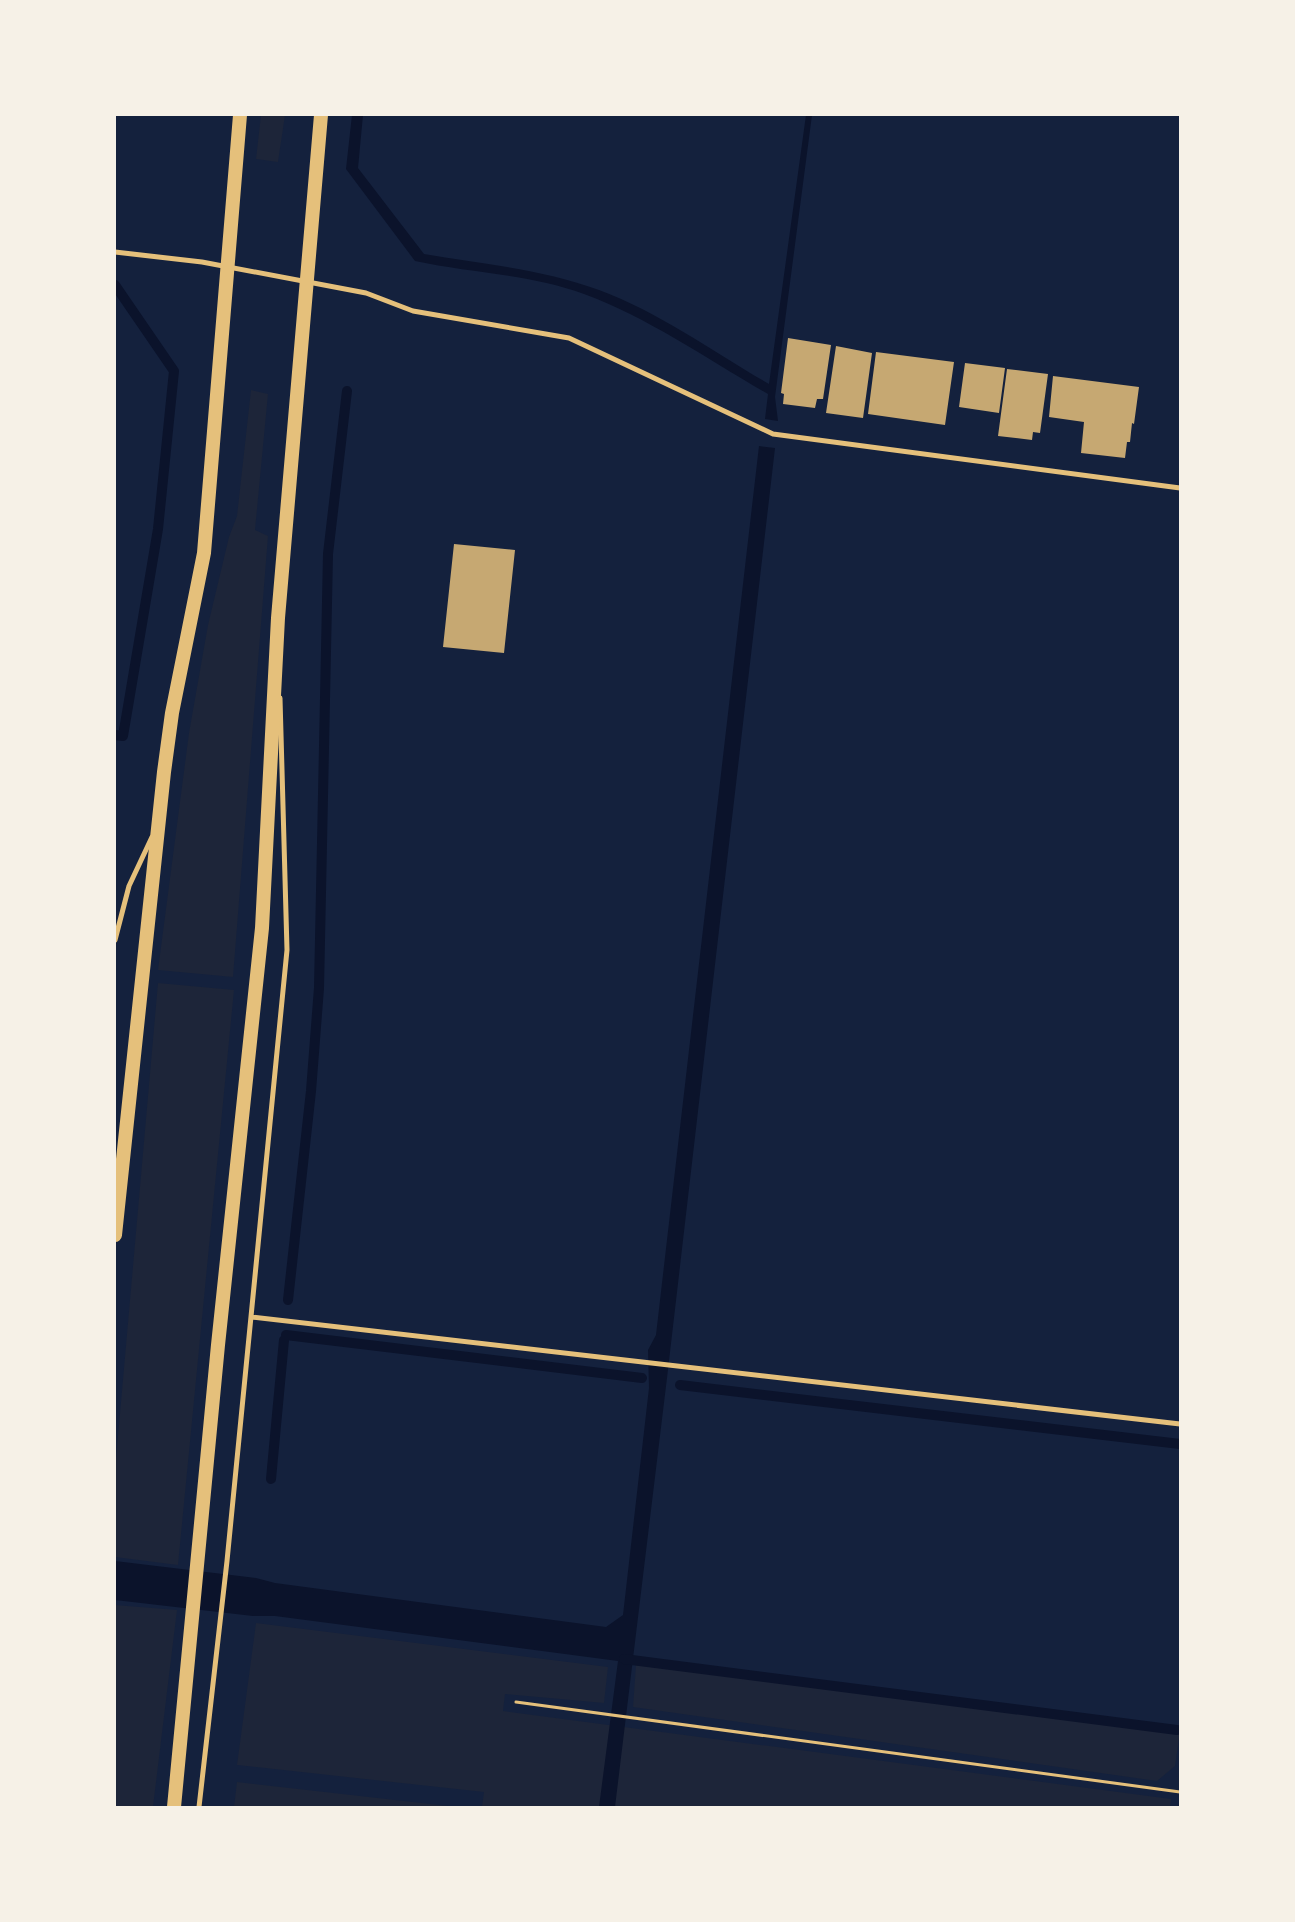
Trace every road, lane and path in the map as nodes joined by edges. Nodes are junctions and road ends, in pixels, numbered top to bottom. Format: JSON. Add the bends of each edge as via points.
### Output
{"nodes":[{"id":1,"x":240,"y":115,"type":"edge"},
{"id":2,"x":321,"y":115,"type":"edge"},
{"id":3,"x":115,"y":252,"type":"edge"},
{"id":4,"x":226,"y":268,"type":"junction"},
{"id":5,"x":306,"y":282,"type":"junction"},
{"id":6,"x":1180,"y":488,"type":"edge"},
{"id":7,"x":278,"y":618,"type":"junction"},
{"id":8,"x":157,"y":825,"type":"junction"},
{"id":9,"x":115,"y":940,"type":"edge"},
{"id":10,"x":115,"y":1235,"type":"edge"},
{"id":11,"x":251,"y":1317,"type":"junction"},
{"id":12,"x":1180,"y":1424,"type":"edge"},
{"id":13,"x":516,"y":1702,"type":"dead end"},
{"id":14,"x":1180,"y":1792,"type":"edge"},
{"id":15,"x":174,"y":1807,"type":"edge"},
{"id":16,"x":200,"y":1807,"type":"edge"}],
"edges":[{"from":1,"to":4,"type":"highway"},
{"from":2,"to":5,"type":"highway"},
{"from":3,"to":4,"type":"street","via":[[202,262]]},
{"from":4,"to":5,"type":"street"},
{"from":4,"to":8,"type":"highway","via":[[204,553],[172,713]]},
{"from":5,"to":6,"type":"street","via":[[366,293],[414,311],[570,338],[774,434]]},
{"from":5,"to":7,"type":"highway"},
{"from":7,"to":11,"type":"street","via":[[287,950]]},
{"from":7,"to":15,"type":"highway","via":[[262,928]]},
{"from":8,"to":9,"type":"street","via":[[129,886]]},
{"from":8,"to":10,"type":"highway"},
{"from":11,"to":12,"type":"street"},
{"from":11,"to":16,"type":"street"},
{"from":13,"to":14,"type":"path"}]}
